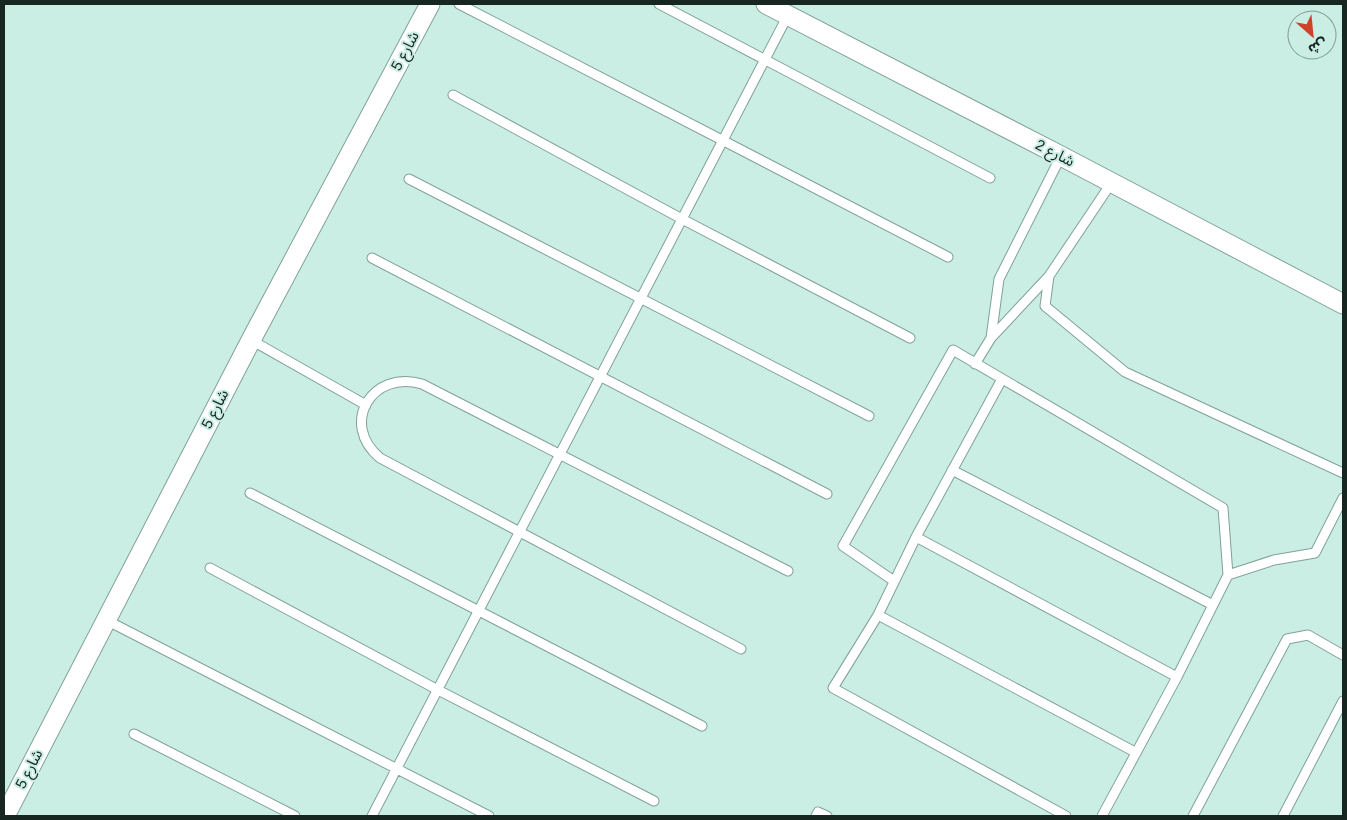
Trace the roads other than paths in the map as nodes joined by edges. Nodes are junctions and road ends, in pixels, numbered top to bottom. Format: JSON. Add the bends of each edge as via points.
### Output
{"nodes":[{"id":1,"x":430,"y":4,"type":"edge"},
{"id":2,"x":459,"y":4,"type":"edge"},
{"id":3,"x":659,"y":4,"type":"edge"},
{"id":4,"x":766,"y":4,"type":"edge"},
{"id":5,"x":788,"y":15,"type":"junction"},
{"id":6,"x":764,"y":60,"type":"junction"},
{"id":7,"x":453,"y":94,"type":"dead end"},
{"id":8,"x":723,"y":140,"type":"junction"},
{"id":9,"x":1061,"y":156,"type":"junction"},
{"id":10,"x":990,"y":178,"type":"dead end"},
{"id":11,"x":409,"y":179,"type":"dead end"},
{"id":12,"x":1112,"y":182,"type":"junction"},
{"id":13,"x":682,"y":219,"type":"junction"},
{"id":14,"x":948,"y":257,"type":"dead end"},
{"id":15,"x":372,"y":258,"type":"dead end"},
{"id":16,"x":1049,"y":276,"type":"junction"},
{"id":17,"x":640,"y":299,"type":"junction"},
{"id":18,"x":1343,"y":304,"type":"edge"},
{"id":19,"x":910,"y":338,"type":"dead end"},
{"id":20,"x":991,"y":338,"type":"junction"},
{"id":21,"x":251,"y":340,"type":"junction"},
{"id":22,"x":976,"y":364,"type":"junction"},
{"id":23,"x":600,"y":375,"type":"junction"},
{"id":24,"x":1002,"y":379,"type":"junction"},
{"id":25,"x":366,"y":405,"type":"junction"},
{"id":26,"x":869,"y":416,"type":"dead end"},
{"id":27,"x":559,"y":454,"type":"junction"},
{"id":28,"x":952,"y":470,"type":"junction"},
{"id":29,"x":1343,"y":473,"type":"edge"},
{"id":30,"x":250,"y":493,"type":"dead end"},
{"id":31,"x":827,"y":494,"type":"dead end"},
{"id":32,"x":1343,"y":498,"type":"edge"},
{"id":33,"x":519,"y":532,"type":"junction"},
{"id":34,"x":916,"y":537,"type":"junction"},
{"id":35,"x":210,"y":568,"type":"dead end"},
{"id":36,"x":788,"y":571,"type":"dead end"},
{"id":37,"x":1228,"y":575,"type":"junction"},
{"id":38,"x":894,"y":582,"type":"junction"},
{"id":39,"x":1213,"y":605,"type":"junction"},
{"id":40,"x":478,"y":612,"type":"junction"},
{"id":41,"x":878,"y":615,"type":"junction"},
{"id":42,"x":106,"y":620,"type":"junction"},
{"id":43,"x":741,"y":649,"type":"dead end"},
{"id":44,"x":1343,"y":655,"type":"edge"},
{"id":45,"x":1177,"y":677,"type":"junction"},
{"id":46,"x":438,"y":690,"type":"junction"},
{"id":47,"x":1343,"y":701,"type":"edge"},
{"id":48,"x":702,"y":726,"type":"dead end"},
{"id":49,"x":134,"y":734,"type":"dead end"},
{"id":50,"x":1136,"y":752,"type":"junction"},
{"id":51,"x":397,"y":768,"type":"junction"},
{"id":52,"x":654,"y":802,"type":"dead end"},
{"id":53,"x":5,"y":816,"type":"edge"},
{"id":54,"x":295,"y":816,"type":"edge"},
{"id":55,"x":372,"y":816,"type":"edge"},
{"id":56,"x":490,"y":816,"type":"edge"},
{"id":57,"x":816,"y":816,"type":"edge"},
{"id":58,"x":827,"y":816,"type":"edge"},
{"id":59,"x":1066,"y":816,"type":"edge"},
{"id":60,"x":1102,"y":816,"type":"edge"},
{"id":61,"x":1193,"y":816,"type":"edge"},
{"id":62,"x":1283,"y":816,"type":"edge"}],
"edges":[{"from":1,"to":21,"type":"street","name":"شارع 5"},
{"from":2,"to":8,"type":"lane"},
{"from":3,"to":6,"type":"lane"},
{"from":4,"to":5,"type":"street","name":"شارع 2"},
{"from":5,"to":6,"type":"lane"},
{"from":5,"to":9,"type":"street","name":"شارع 2"},
{"from":6,"to":8,"type":"lane"},
{"from":6,"to":10,"type":"lane"},
{"from":7,"to":13,"type":"lane"},
{"from":8,"to":13,"type":"lane"},
{"from":8,"to":14,"type":"lane"},
{"from":9,"to":12,"type":"street","name":"شارع 2"},
{"from":9,"to":20,"type":"lane","via":[[999,278]]},
{"from":11,"to":17,"type":"lane"},
{"from":12,"to":16,"type":"lane"},
{"from":12,"to":18,"type":"street","name":"شارع 2"},
{"from":13,"to":17,"type":"lane"},
{"from":13,"to":19,"type":"lane"},
{"from":15,"to":23,"type":"lane"},
{"from":16,"to":20,"type":"lane"},
{"from":16,"to":29,"type":"lane","via":[[1046,306],[1125,372]]},
{"from":17,"to":23,"type":"lane"},
{"from":17,"to":26,"type":"lane"},
{"from":20,"to":22,"type":"lane"},
{"from":21,"to":25,"type":"lane"},
{"from":21,"to":42,"type":"street","name":"شارع 5"},
{"from":22,"to":24,"type":"lane"},
{"from":22,"to":38,"type":"lane","via":[[953,350],[843,546]]},
{"from":23,"to":27,"type":"lane"},
{"from":23,"to":31,"type":"lane"},
{"from":24,"to":28,"type":"lane"},
{"from":24,"to":37,"type":"lane","via":[[1223,508]]},
{"from":25,"to":27,"type":"lane","via":[[385,386],[412,381]]},
{"from":25,"to":33,"type":"lane","via":[[363,434],[372,452]]},
{"from":27,"to":33,"type":"lane"},
{"from":27,"to":36,"type":"lane"},
{"from":28,"to":34,"type":"lane"},
{"from":28,"to":39,"type":"lane"},
{"from":30,"to":40,"type":"lane"},
{"from":32,"to":37,"type":"lane","via":[[1315,553],[1274,560]]},
{"from":33,"to":40,"type":"lane"},
{"from":33,"to":43,"type":"lane"},
{"from":34,"to":38,"type":"lane"},
{"from":34,"to":45,"type":"lane"},
{"from":35,"to":46,"type":"lane"},
{"from":37,"to":39,"type":"lane"},
{"from":38,"to":41,"type":"lane"},
{"from":39,"to":45,"type":"lane"},
{"from":40,"to":46,"type":"lane"},
{"from":40,"to":48,"type":"lane"},
{"from":41,"to":50,"type":"lane"},
{"from":41,"to":59,"type":"lane","via":[[833,688]]},
{"from":42,"to":51,"type":"lane"},
{"from":42,"to":53,"type":"street","name":"شارع 5"},
{"from":44,"to":61,"type":"lane","via":[[1308,635],[1287,639]]},
{"from":45,"to":50,"type":"lane"},
{"from":46,"to":51,"type":"lane"},
{"from":46,"to":52,"type":"lane"},
{"from":47,"to":62,"type":"lane"},
{"from":49,"to":54,"type":"lane"},
{"from":50,"to":60,"type":"lane"},
{"from":51,"to":55,"type":"lane"},
{"from":51,"to":56,"type":"lane"},
{"from":57,"to":58,"type":"lane","via":[[818,812]]}]}
